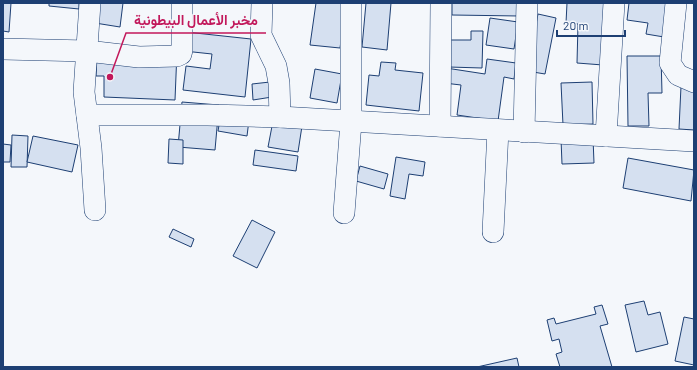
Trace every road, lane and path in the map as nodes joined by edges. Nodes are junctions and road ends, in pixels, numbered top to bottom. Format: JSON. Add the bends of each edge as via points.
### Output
{"nodes":[{"id":1,"x":90,"y":3,"type":"edge"},
{"id":2,"x":182,"y":3,"type":"edge"},
{"id":3,"x":262,"y":3,"type":"edge"},
{"id":4,"x":351,"y":3,"type":"edge"},
{"id":5,"x":441,"y":3,"type":"edge"},
{"id":6,"x":527,"y":3,"type":"edge"},
{"id":7,"x":614,"y":3,"type":"edge"},
{"id":8,"x":676,"y":3,"type":"edge"},
{"id":9,"x":3,"y":49,"type":"edge"},
{"id":10,"x":87,"y":51,"type":"junction"},
{"id":11,"x":694,"y":82,"type":"edge"},
{"id":12,"x":87,"y":115,"type":"junction"},
{"id":13,"x":280,"y":117,"type":"junction"},
{"id":14,"x":351,"y":122,"type":"junction"},
{"id":15,"x":440,"y":126,"type":"junction"},
{"id":16,"x":498,"y":130,"type":"junction"},
{"id":17,"x":524,"y":132,"type":"junction"},
{"id":18,"x":606,"y":136,"type":"junction"},
{"id":19,"x":694,"y":141,"type":"edge"},
{"id":20,"x":95,"y":210,"type":"dead end"},
{"id":21,"x":344,"y":213,"type":"dead end"},
{"id":22,"x":493,"y":232,"type":"dead end"}],
"edges":[{"from":1,"to":10,"type":"street"},
{"from":2,"to":10,"type":"street","via":[[180,55],[139,57]]},
{"from":3,"to":13,"type":"street","via":[[261,35],[276,66]]},
{"from":4,"to":14,"type":"street"},
{"from":5,"to":15,"type":"street"},
{"from":6,"to":17,"type":"street"},
{"from":7,"to":18,"type":"street"},
{"from":8,"to":11,"type":"street","via":[[670,63],[678,75]]},
{"from":9,"to":10,"type":"street"},
{"from":10,"to":12,"type":"street","via":[[84,66]]},
{"from":12,"to":13,"type":"street"},
{"from":12,"to":20,"type":"street"},
{"from":13,"to":14,"type":"street"},
{"from":14,"to":15,"type":"street"},
{"from":14,"to":21,"type":"street"},
{"from":15,"to":16,"type":"street"},
{"from":16,"to":17,"type":"street"},
{"from":16,"to":22,"type":"street"},
{"from":17,"to":18,"type":"street"},
{"from":18,"to":19,"type":"street"}]}
